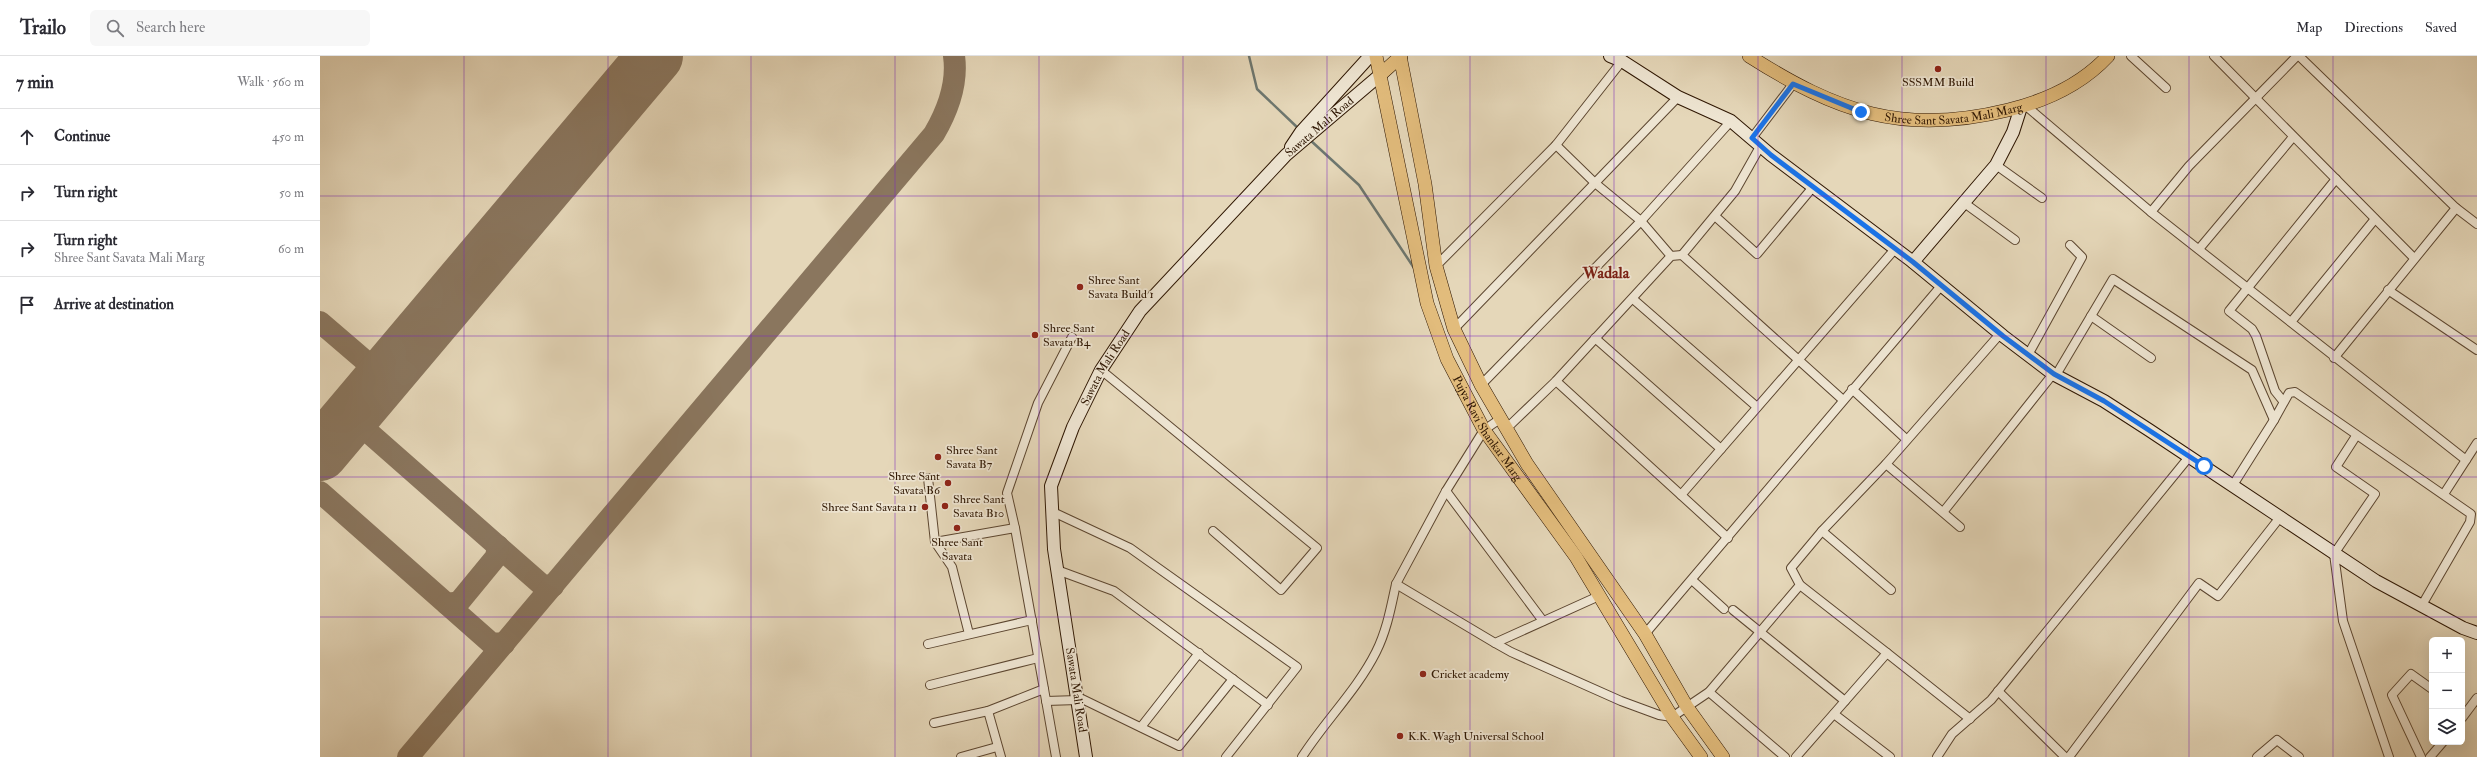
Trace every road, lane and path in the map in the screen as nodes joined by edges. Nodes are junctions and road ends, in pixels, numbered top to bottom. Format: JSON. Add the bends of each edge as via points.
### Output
{"nodes":[{"id":1,"x":1370,"y":56,"type":"edge"},
{"id":2,"x":1376,"y":56,"type":"edge"},
{"id":3,"x":1610,"y":56,"type":"edge"},
{"id":4,"x":1749,"y":56,"type":"edge"},
{"id":5,"x":2108,"y":56,"type":"edge"},
{"id":6,"x":2131,"y":56,"type":"edge"},
{"id":7,"x":2214,"y":56,"type":"edge"},
{"id":8,"x":2298,"y":56,"type":"edge"},
{"id":9,"x":1400,"y":57,"type":"edge"},
{"id":10,"x":1622,"y":61,"type":"junction"},
{"id":11,"x":1380,"y":75,"type":"junction"},
{"id":12,"x":1793,"y":84,"type":"junction"},
{"id":13,"x":2166,"y":88,"type":"dead end"},
{"id":14,"x":1678,"y":97,"type":"junction"},
{"id":15,"x":2255,"y":98,"type":"junction"},
{"id":16,"x":2023,"y":106,"type":"junction"},
{"id":17,"x":1731,"y":121,"type":"junction"},
{"id":18,"x":2293,"y":137,"type":"junction"},
{"id":19,"x":1757,"y":142,"type":"junction"},
{"id":20,"x":1556,"y":145,"type":"junction"},
{"id":21,"x":1286,"y":155,"type":"junction"},
{"id":22,"x":1996,"y":165,"type":"junction"},
{"id":23,"x":2336,"y":179,"type":"junction"},
{"id":24,"x":1595,"y":183,"type":"junction"},
{"id":25,"x":1813,"y":187,"type":"junction"},
{"id":26,"x":2042,"y":198,"type":"dead end"},
{"id":27,"x":1964,"y":202,"type":"junction"},
{"id":28,"x":2456,"y":208,"type":"junction"},
{"id":29,"x":2151,"y":212,"type":"junction"},
{"id":30,"x":1716,"y":217,"type":"junction"},
{"id":31,"x":2375,"y":219,"type":"junction"},
{"id":32,"x":1641,"y":221,"type":"junction"},
{"id":33,"x":2477,"y":224,"type":"edge"},
{"id":34,"x":2014,"y":240,"type":"dead end"},
{"id":35,"x":2070,"y":245,"type":"dead end"},
{"id":36,"x":1895,"y":249,"type":"junction"},
{"id":37,"x":2199,"y":249,"type":"junction"},
{"id":38,"x":1682,"y":255,"type":"junction"},
{"id":39,"x":1671,"y":256,"type":"junction"},
{"id":40,"x":2414,"y":258,"type":"junction"},
{"id":41,"x":1913,"y":262,"type":"junction"},
{"id":42,"x":1436,"y":266,"type":"junction"},
{"id":43,"x":1941,"y":286,"type":"junction"},
{"id":44,"x":2247,"y":286,"type":"junction"},
{"id":45,"x":2388,"y":290,"type":"junction"},
{"id":46,"x":1633,"y":299,"type":"junction"},
{"id":47,"x":2091,"y":316,"type":"junction"},
{"id":48,"x":2291,"y":322,"type":"junction"},
{"id":49,"x":1454,"y":329,"type":"junction"},
{"id":50,"x":2000,"y":334,"type":"junction"},
{"id":51,"x":1072,"y":337,"type":"dead end"},
{"id":52,"x":1595,"y":338,"type":"junction"},
{"id":53,"x":2476,"y":347,"type":"edge"},
{"id":54,"x":2028,"y":355,"type":"junction"},
{"id":55,"x":2152,"y":358,"type":"dead end"},
{"id":56,"x":2334,"y":358,"type":"junction"},
{"id":57,"x":1798,"y":360,"type":"junction"},
{"id":58,"x":1101,"y":370,"type":"junction"},
{"id":59,"x":2055,"y":375,"type":"junction"},
{"id":60,"x":1556,"y":381,"type":"junction"},
{"id":61,"x":1481,"y":385,"type":"junction"},
{"id":62,"x":1852,"y":388,"type":"junction"},
{"id":63,"x":1843,"y":400,"type":"junction"},
{"id":64,"x":2283,"y":401,"type":"junction"},
{"id":65,"x":1758,"y":407,"type":"junction"},
{"id":66,"x":2274,"y":420,"type":"junction"},
{"id":67,"x":1503,"y":424,"type":"junction"},
{"id":68,"x":1484,"y":430,"type":"junction"},
{"id":69,"x":2356,"y":436,"type":"junction"},
{"id":70,"x":1906,"y":439,"type":"junction"},
{"id":71,"x":2477,"y":443,"type":"edge"},
{"id":72,"x":1721,"y":449,"type":"junction"},
{"id":73,"x":2190,"y":457,"type":"junction"},
{"id":74,"x":2466,"y":460,"type":"junction"},
{"id":75,"x":1886,"y":464,"type":"junction"},
{"id":76,"x":928,"y":478,"type":"dead end"},
{"id":77,"x":2233,"y":485,"type":"junction"},
{"id":78,"x":1446,"y":491,"type":"junction"},
{"id":79,"x":2444,"y":494,"type":"junction"},
{"id":80,"x":1681,"y":495,"type":"junction"},
{"id":81,"x":1944,"y":511,"type":"junction"},
{"id":82,"x":1053,"y":512,"type":"junction"},
{"id":83,"x":2280,"y":516,"type":"junction"},
{"id":84,"x":1960,"y":527,"type":"dead end"},
{"id":85,"x":1015,"y":528,"type":"junction"},
{"id":86,"x":1212,"y":531,"type":"dead end"},
{"id":87,"x":1822,"y":531,"type":"junction"},
{"id":88,"x":1728,"y":538,"type":"junction"},
{"id":89,"x":935,"y":542,"type":"junction"},
{"id":90,"x":2334,"y":554,"type":"junction"},
{"id":91,"x":1057,"y":570,"type":"junction"},
{"id":92,"x":1692,"y":580,"type":"junction"},
{"id":93,"x":1396,"y":584,"type":"junction"},
{"id":94,"x":1800,"y":585,"type":"junction"},
{"id":95,"x":1891,"y":590,"type":"dead end"},
{"id":96,"x":1599,"y":596,"type":"junction"},
{"id":97,"x":2422,"y":605,"type":"junction"},
{"id":98,"x":1032,"y":620,"type":"junction"},
{"id":99,"x":1543,"y":621,"type":"junction"},
{"id":100,"x":1760,"y":632,"type":"junction"},
{"id":101,"x":2477,"y":633,"type":"edge"},
{"id":102,"x":968,"y":634,"type":"junction"},
{"id":103,"x":1646,"y":634,"type":"junction"},
{"id":104,"x":1495,"y":643,"type":"junction"},
{"id":105,"x":928,"y":644,"type":"dead end"},
{"id":106,"x":1199,"y":653,"type":"junction"},
{"id":107,"x":1886,"y":654,"type":"junction"},
{"id":108,"x":1038,"y":658,"type":"junction"},
{"id":109,"x":1233,"y":679,"type":"junction"},
{"id":110,"x":930,"y":685,"type":"dead end"},
{"id":111,"x":2429,"y":687,"type":"edge"},
{"id":112,"x":1044,"y":689,"type":"junction"},
{"id":113,"x":1998,"y":691,"type":"junction"},
{"id":114,"x":1709,"y":692,"type":"junction"},
{"id":115,"x":1078,"y":698,"type":"junction"},
{"id":116,"x":2477,"y":698,"type":"edge"},
{"id":117,"x":1845,"y":700,"type":"junction"},
{"id":118,"x":1046,"y":701,"type":"junction"},
{"id":119,"x":1268,"y":705,"type":"junction"},
{"id":120,"x":1687,"y":707,"type":"junction"},
{"id":121,"x":988,"y":711,"type":"junction"},
{"id":122,"x":2465,"y":712,"type":"edge"},
{"id":123,"x":1834,"y":714,"type":"junction"},
{"id":124,"x":1672,"y":717,"type":"junction"},
{"id":125,"x":1970,"y":718,"type":"junction"},
{"id":126,"x":934,"y":723,"type":"dead end"},
{"id":127,"x":1141,"y":728,"type":"junction"},
{"id":128,"x":2441,"y":745,"type":"edge"},
{"id":129,"x":997,"y":747,"type":"junction"},
{"id":130,"x":1799,"y":756,"type":"edge"},
{"id":131,"x":961,"y":757,"type":"edge"},
{"id":132,"x":1000,"y":757,"type":"edge"},
{"id":133,"x":1056,"y":757,"type":"edge"},
{"id":134,"x":1086,"y":757,"type":"edge"},
{"id":135,"x":1226,"y":757,"type":"edge"},
{"id":136,"x":1302,"y":757,"type":"edge"},
{"id":137,"x":1701,"y":757,"type":"edge"},
{"id":138,"x":1723,"y":757,"type":"edge"},
{"id":139,"x":1785,"y":757,"type":"edge"},
{"id":140,"x":1890,"y":757,"type":"edge"},
{"id":141,"x":1937,"y":757,"type":"edge"},
{"id":142,"x":2065,"y":757,"type":"edge"},
{"id":143,"x":2069,"y":757,"type":"edge"},
{"id":144,"x":2257,"y":757,"type":"edge"},
{"id":145,"x":2299,"y":757,"type":"edge"},
{"id":146,"x":2389,"y":757,"type":"edge"},
{"id":147,"x":2421,"y":757,"type":"edge"},
{"id":148,"x":2430,"y":757,"type":"edge"}],
"edges":[{"from":1,"to":21,"type":"street","via":[[1301,132]]},
{"from":2,"to":11,"type":"main road","name":"Pujya Ravi Shankar Marg"},
{"from":3,"to":10,"type":"street"},
{"from":4,"to":12,"type":"main road","name":"Shree Sant Savata Mali Marg"},
{"from":5,"to":16,"type":"main road","name":"Shree Sant Savata Mali Marg","via":[[2076,82]]},
{"from":6,"to":13,"type":"street"},
{"from":7,"to":15,"type":"street"},
{"from":8,"to":15,"type":"street"},
{"from":8,"to":28,"type":"street"},
{"from":9,"to":11,"type":"main road"},
{"from":9,"to":42,"type":"main road","via":[[1425,184]]},
{"from":10,"to":14,"type":"street"},
{"from":10,"to":20,"type":"street"},
{"from":11,"to":21,"type":"street","name":"Sawata Mali Road"},
{"from":11,"to":68,"type":"main road","name":"Pujya Ravi Shankar Marg","via":[[1427,303],[1447,359]]},
{"from":12,"to":16,"type":"main road","name":"Shree Sant Savata Mali Marg","via":[[1854,110],[1917,120],[1961,120]]},
{"from":12,"to":19,"type":"street"},
{"from":14,"to":17,"type":"street"},
{"from":14,"to":24,"type":"street"},
{"from":15,"to":18,"type":"street"},
{"from":15,"to":29,"type":"street","via":[[2189,166]]},
{"from":16,"to":22,"type":"street"},
{"from":16,"to":29,"type":"street"},
{"from":17,"to":19,"type":"street"},
{"from":17,"to":32,"type":"street"},
{"from":18,"to":23,"type":"street"},
{"from":18,"to":37,"type":"street"},
{"from":19,"to":25,"type":"street"},
{"from":19,"to":30,"type":"street","via":[[1735,191]]},
{"from":20,"to":24,"type":"street"},
{"from":20,"to":42,"type":"street"},
{"from":21,"to":58,"type":"street","name":"Sawata Mali Road","via":[[1140,311]]},
{"from":22,"to":26,"type":"street"},
{"from":22,"to":27,"type":"street"},
{"from":23,"to":31,"type":"street"},
{"from":23,"to":44,"type":"street"},
{"from":24,"to":32,"type":"street"},
{"from":24,"to":49,"type":"street"},
{"from":25,"to":30,"type":"street","via":[[1757,254]]},
{"from":25,"to":36,"type":"street"},
{"from":27,"to":34,"type":"street"},
{"from":27,"to":41,"type":"street"},
{"from":28,"to":33,"type":"street"},
{"from":28,"to":40,"type":"street"},
{"from":29,"to":37,"type":"street"},
{"from":30,"to":38,"type":"street"},
{"from":31,"to":40,"type":"street"},
{"from":31,"to":48,"type":"street"},
{"from":32,"to":39,"type":"street"},
{"from":32,"to":61,"type":"street"},
{"from":35,"to":54,"type":"street","via":[[2082,257]]},
{"from":36,"to":41,"type":"street"},
{"from":36,"to":57,"type":"street"},
{"from":37,"to":44,"type":"street"},
{"from":38,"to":39,"type":"street"},
{"from":38,"to":57,"type":"street"},
{"from":39,"to":46,"type":"street"},
{"from":40,"to":45,"type":"street"},
{"from":41,"to":43,"type":"street"},
{"from":42,"to":49,"type":"main road"},
{"from":43,"to":50,"type":"street"},
{"from":43,"to":62,"type":"street"},
{"from":44,"to":48,"type":"street"},
{"from":44,"to":64,"type":"street","via":[[2228,311],[2254,332],[2275,391]]},
{"from":45,"to":53,"type":"street"},
{"from":45,"to":56,"type":"street"},
{"from":46,"to":52,"type":"street"},
{"from":46,"to":65,"type":"street"},
{"from":47,"to":55,"type":"street"},
{"from":47,"to":59,"type":"street"},
{"from":47,"to":66,"type":"street","via":[[2114,279],[2252,370]]},
{"from":48,"to":56,"type":"street"},
{"from":49,"to":61,"type":"main road"},
{"from":50,"to":54,"type":"street"},
{"from":50,"to":70,"type":"street"},
{"from":51,"to":85,"type":"street","via":[[1038,403],[1007,493]]},
{"from":52,"to":60,"type":"street"},
{"from":52,"to":72,"type":"street"},
{"from":54,"to":59,"type":"street"},
{"from":56,"to":74,"type":"street"},
{"from":57,"to":63,"type":"street"},
{"from":57,"to":65,"type":"street"},
{"from":58,"to":82,"type":"street","name":"Sawata Mali Road","via":[[1073,427],[1052,486]]},
{"from":58,"to":86,"type":"street","via":[[1317,548],[1281,590]]},
{"from":59,"to":73,"type":"street","via":[[2104,401]]},
{"from":59,"to":81,"type":"street"},
{"from":60,"to":67,"type":"street"},
{"from":60,"to":80,"type":"street"},
{"from":61,"to":67,"type":"main road"},
{"from":62,"to":63,"type":"street"},
{"from":62,"to":70,"type":"street"},
{"from":63,"to":88,"type":"street"},
{"from":64,"to":66,"type":"street"},
{"from":64,"to":69,"type":"street","via":[[2289,393],[2295,392]]},
{"from":65,"to":72,"type":"street"},
{"from":66,"to":77,"type":"street"},
{"from":67,"to":68,"type":"street"},
{"from":67,"to":103,"type":"main road","via":[[1527,464]]},
{"from":68,"to":78,"type":"street"},
{"from":68,"to":96,"type":"main road","name":"Pujya Ravi Shankar Marg","via":[[1576,557]]},
{"from":69,"to":79,"type":"street"},
{"from":69,"to":90,"type":"street","via":[[2336,467],[2375,494]]},
{"from":70,"to":75,"type":"street"},
{"from":71,"to":74,"type":"street"},
{"from":72,"to":80,"type":"street"},
{"from":73,"to":77,"type":"street"},
{"from":73,"to":113,"type":"street"},
{"from":74,"to":79,"type":"street"},
{"from":75,"to":81,"type":"street"},
{"from":75,"to":87,"type":"street"},
{"from":76,"to":89,"type":"street"},
{"from":77,"to":83,"type":"street"},
{"from":78,"to":93,"type":"street"},
{"from":78,"to":99,"type":"street"},
{"from":79,"to":97,"type":"street","via":[[2471,514],[2470,522]]},
{"from":80,"to":88,"type":"street"},
{"from":81,"to":84,"type":"street"},
{"from":82,"to":91,"type":"street","name":"Sawata Mali Road"},
{"from":82,"to":119,"type":"street","via":[[1130,548],[1297,667]]},
{"from":83,"to":90,"type":"street"},
{"from":83,"to":143,"type":"street","via":[[2218,596],[2199,583]]},
{"from":85,"to":89,"type":"street"},
{"from":85,"to":98,"type":"street"},
{"from":87,"to":94,"type":"street","via":[[1791,568]]},
{"from":87,"to":95,"type":"street","via":[[1842,551]]},
{"from":88,"to":92,"type":"street"},
{"from":89,"to":102,"type":"street","via":[[952,567]]},
{"from":90,"to":97,"type":"street","via":[[2376,581]]},
{"from":90,"to":146,"type":"street","via":[[2343,621]]},
{"from":91,"to":106,"type":"street","via":[[1114,591]]},
{"from":91,"to":115,"type":"street","name":"Sawata Mali Road"},
{"from":92,"to":100,"type":"street"},
{"from":92,"to":103,"type":"street"},
{"from":93,"to":104,"type":"street"},
{"from":93,"to":136,"type":"street","via":[[1386,628],[1376,652]]},
{"from":94,"to":100,"type":"street"},
{"from":94,"to":107,"type":"street"},
{"from":96,"to":99,"type":"street"},
{"from":96,"to":124,"type":"main road","name":"Pujya Ravi Shankar Marg"},
{"from":97,"to":101,"type":"street","via":[[2462,628]]},
{"from":98,"to":102,"type":"street"},
{"from":98,"to":108,"type":"street"},
{"from":99,"to":104,"type":"street"},
{"from":100,"to":114,"type":"street"},
{"from":100,"to":117,"type":"street"},
{"from":102,"to":105,"type":"street"},
{"from":103,"to":120,"type":"main road"},
{"from":104,"to":124,"type":"street","via":[[1621,701]]},
{"from":106,"to":109,"type":"street"},
{"from":106,"to":127,"type":"street"},
{"from":107,"to":117,"type":"street"},
{"from":107,"to":125,"type":"street"},
{"from":108,"to":110,"type":"street"},
{"from":108,"to":112,"type":"street"},
{"from":109,"to":119,"type":"street"},
{"from":109,"to":127,"type":"street","via":[[1179,746]]},
{"from":111,"to":147,"type":"street","via":[[2411,674],[2392,695]]},
{"from":112,"to":118,"type":"street"},
{"from":112,"to":121,"type":"street"},
{"from":113,"to":125,"type":"street"},
{"from":113,"to":142,"type":"street"},
{"from":114,"to":120,"type":"street"},
{"from":114,"to":139,"type":"street"},
{"from":115,"to":118,"type":"street"},
{"from":115,"to":127,"type":"street"},
{"from":115,"to":134,"type":"street","name":"Sawata Mali Road"},
{"from":116,"to":122,"type":"street"},
{"from":117,"to":123,"type":"street"},
{"from":118,"to":133,"type":"street"},
{"from":119,"to":135,"type":"street"},
{"from":120,"to":124,"type":"street"},
{"from":120,"to":138,"type":"main road"},
{"from":121,"to":126,"type":"street"},
{"from":121,"to":129,"type":"street"},
{"from":123,"to":130,"type":"street"},
{"from":123,"to":140,"type":"street"},
{"from":124,"to":137,"type":"main road","name":"Pujya Ravi Shankar Marg"},
{"from":125,"to":141,"type":"street","via":[[1952,734]]},
{"from":128,"to":148,"type":"street"},
{"from":129,"to":131,"type":"street"},
{"from":129,"to":132,"type":"street"},
{"from":144,"to":145,"type":"street","via":[[2277,740]]}]}
